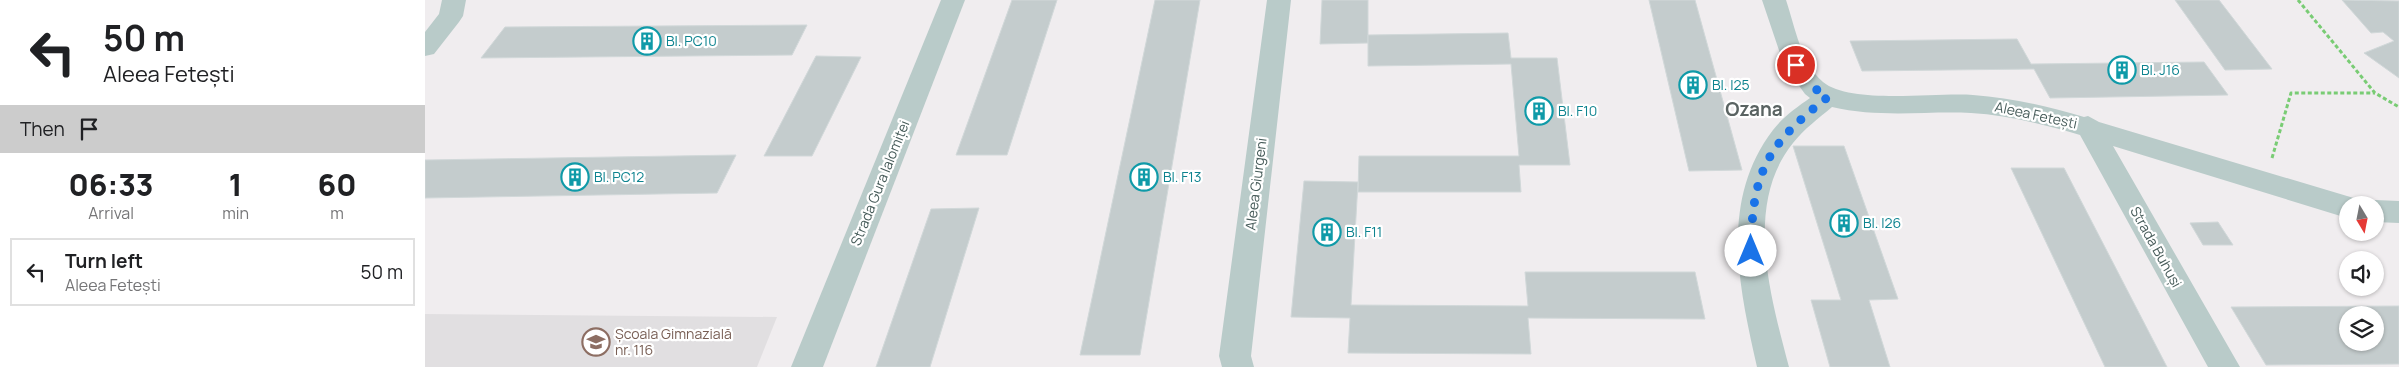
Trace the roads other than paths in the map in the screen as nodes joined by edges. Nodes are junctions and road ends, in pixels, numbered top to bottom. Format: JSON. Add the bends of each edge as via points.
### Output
{"nodes":[{"id":1,"x":454,"y":0,"type":"edge"},
{"id":2,"x":953,"y":0,"type":"edge"},
{"id":3,"x":1279,"y":0,"type":"edge"},
{"id":4,"x":1774,"y":0,"type":"edge"},
{"id":5,"x":425,"y":48,"type":"edge"},
{"id":6,"x":1828,"y":97,"type":"junction"},
{"id":7,"x":2088,"y":126,"type":"junction"},
{"id":8,"x":2339,"y":205,"type":"edge"},
{"id":9,"x":2384,"y":211,"type":"edge"},
{"id":10,"x":2399,"y":212,"type":"edge"},
{"id":11,"x":807,"y":367,"type":"edge"},
{"id":12,"x":1238,"y":367,"type":"edge"},
{"id":13,"x":1773,"y":367,"type":"edge"},
{"id":14,"x":2224,"y":367,"type":"edge"}],
"edges":[{"from":1,"to":5,"type":"street","via":[[451,16]]},
{"from":2,"to":11,"type":"street","name":"Strada Gura Ialomiței"},
{"from":3,"to":12,"type":"street","name":"Aleea Giurgeni","via":[[1235,356]]},
{"from":4,"to":6,"type":"street","name":"Aleea Fetești","via":[[1796,65],[1814,88]]},
{"from":6,"to":7,"type":"street","name":"Aleea Fetești","via":[[1859,104],[1996,106]]},
{"from":6,"to":13,"type":"street","via":[[1783,136],[1767,160],[1756,188],[1751,251],[1758,307]]},
{"from":7,"to":8,"type":"street","name":"Aleea Fetești"},
{"from":7,"to":14,"type":"street","name":"Strada Buhuși"},
{"from":9,"to":10,"type":"street"}]}
